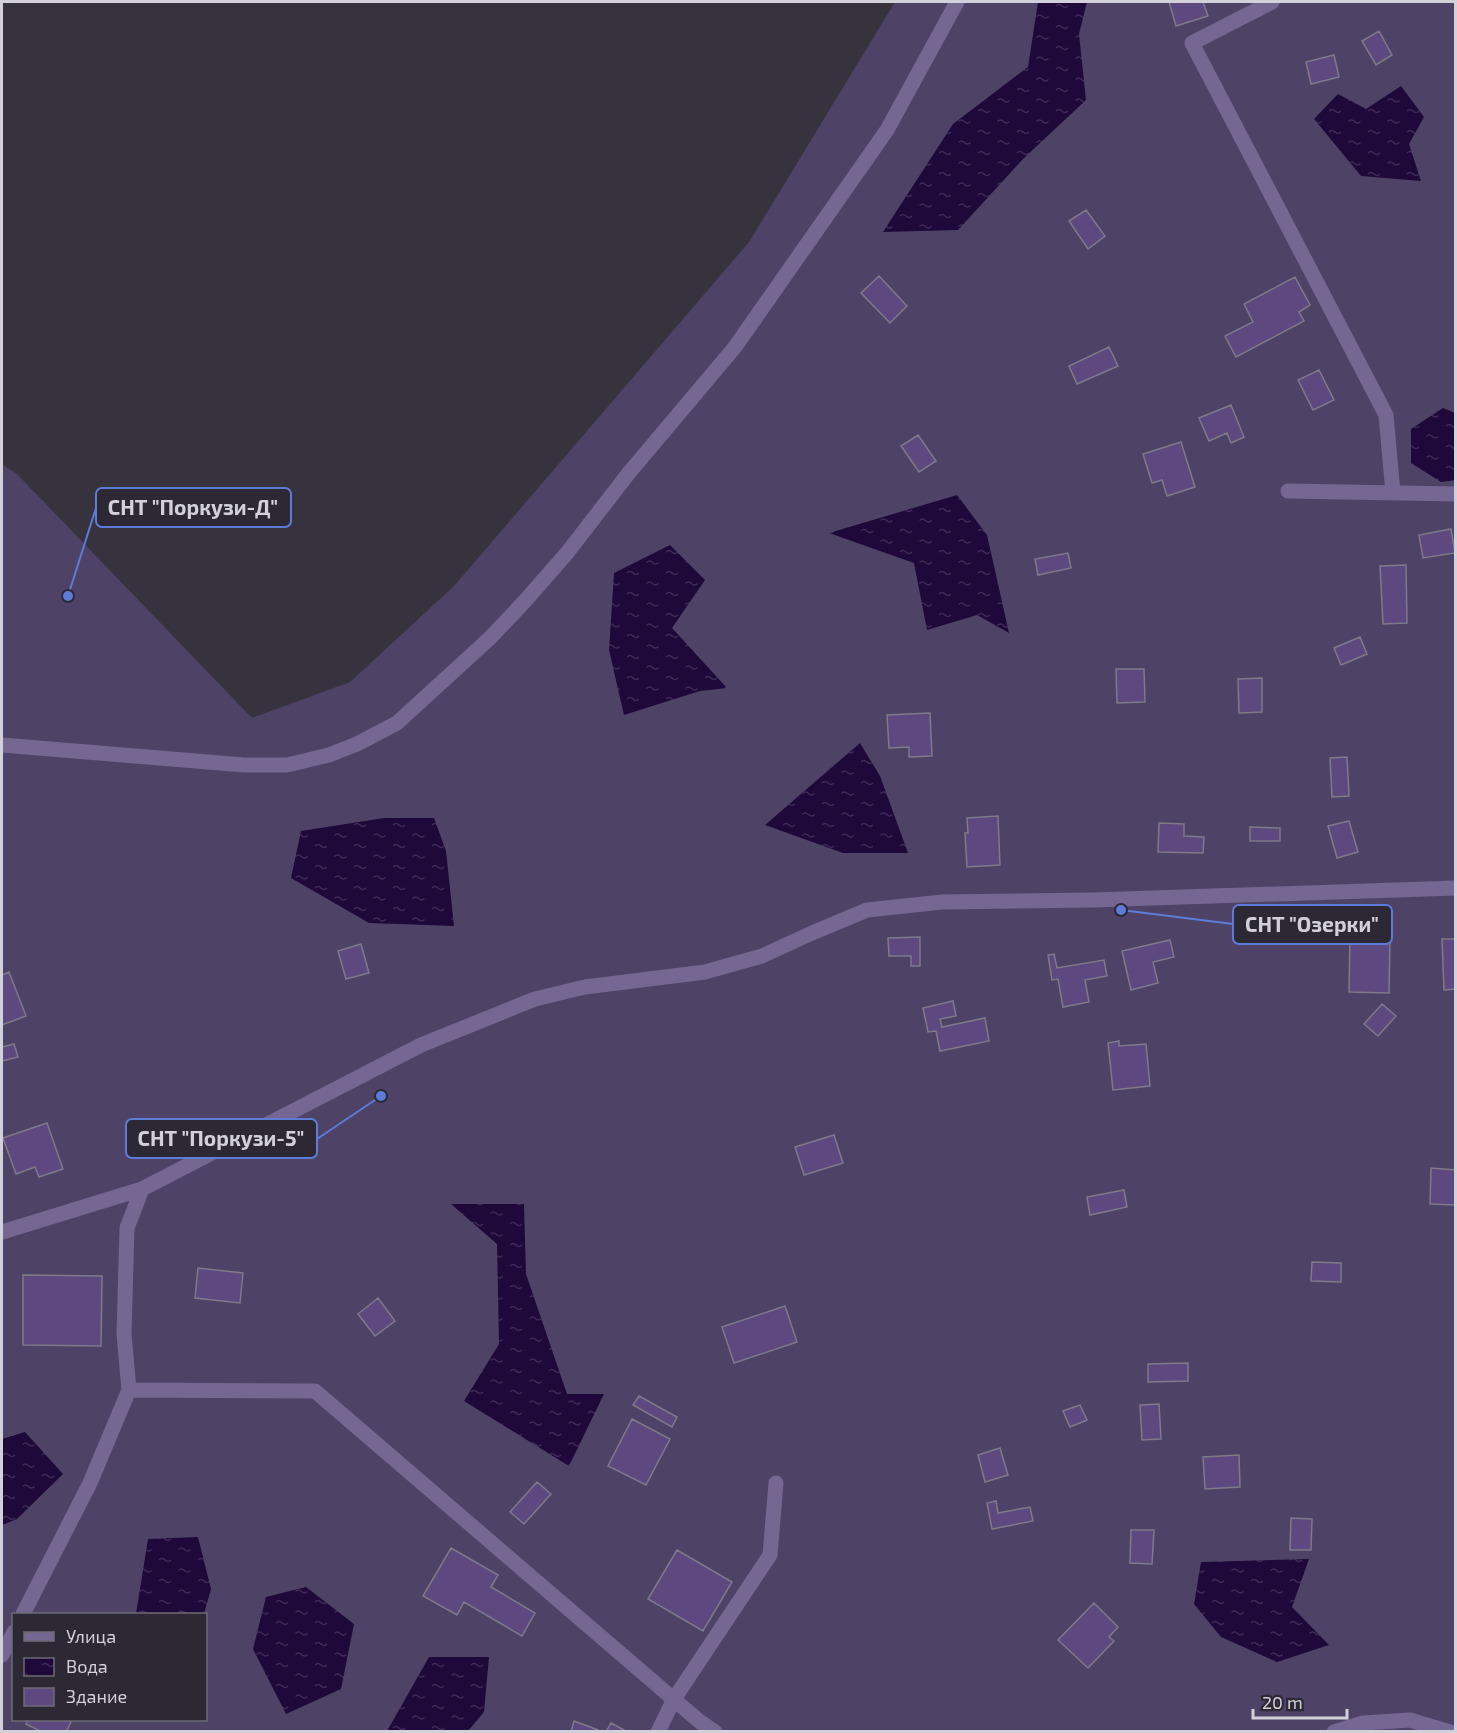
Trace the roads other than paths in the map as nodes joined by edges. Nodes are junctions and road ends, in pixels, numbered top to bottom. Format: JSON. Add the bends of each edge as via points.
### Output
{"nodes":[{"id":1,"x":957,"y":2,"type":"edge"},
{"id":2,"x":1272,"y":2,"type":"edge"},
{"id":3,"x":1288,"y":491,"type":"dead end"},
{"id":4,"x":1393,"y":493,"type":"junction"},
{"id":5,"x":1455,"y":494,"type":"edge"},
{"id":6,"x":2,"y":745,"type":"edge"},
{"id":7,"x":1455,"y":888,"type":"edge"},
{"id":8,"x":142,"y":1189,"type":"junction"},
{"id":9,"x":2,"y":1232,"type":"edge"},
{"id":10,"x":129,"y":1390,"type":"junction"},
{"id":11,"x":776,"y":1483,"type":"dead end"},
{"id":12,"x":23,"y":1613,"type":"edge"},
{"id":13,"x":12,"y":1636,"type":"edge"},
{"id":14,"x":2,"y":1655,"type":"edge"},
{"id":15,"x":674,"y":1699,"type":"junction"},
{"id":16,"x":658,"y":1731,"type":"edge"},
{"id":17,"x":715,"y":1731,"type":"edge"},
{"id":18,"x":1334,"y":1731,"type":"edge"},
{"id":19,"x":1450,"y":1731,"type":"edge"}],
"edges":[{"from":1,"to":6,"type":"street","via":[[887,130],[735,348],[532,593],[490,638],[397,723],[339,752],[286,765]]},
{"from":2,"to":4,"type":"street","via":[[1192,43],[1386,415]]},
{"from":3,"to":4,"type":"street"},
{"from":4,"to":5,"type":"street"},
{"from":7,"to":8,"type":"street","via":[[942,902],[867,910],[762,956],[705,972],[585,987],[535,999],[421,1045]]},
{"from":8,"to":9,"type":"street"},
{"from":8,"to":10,"type":"street","via":[[127,1228],[124,1334]]},
{"from":10,"to":12,"type":"street","via":[[90,1483]]},
{"from":10,"to":15,"type":"street","via":[[315,1391]]},
{"from":11,"to":15,"type":"street","via":[[770,1555]]},
{"from":13,"to":14,"type":"street"},
{"from":15,"to":16,"type":"street"},
{"from":15,"to":17,"type":"street"},
{"from":18,"to":19,"type":"street","via":[[1363,1723],[1410,1720]]}]}
